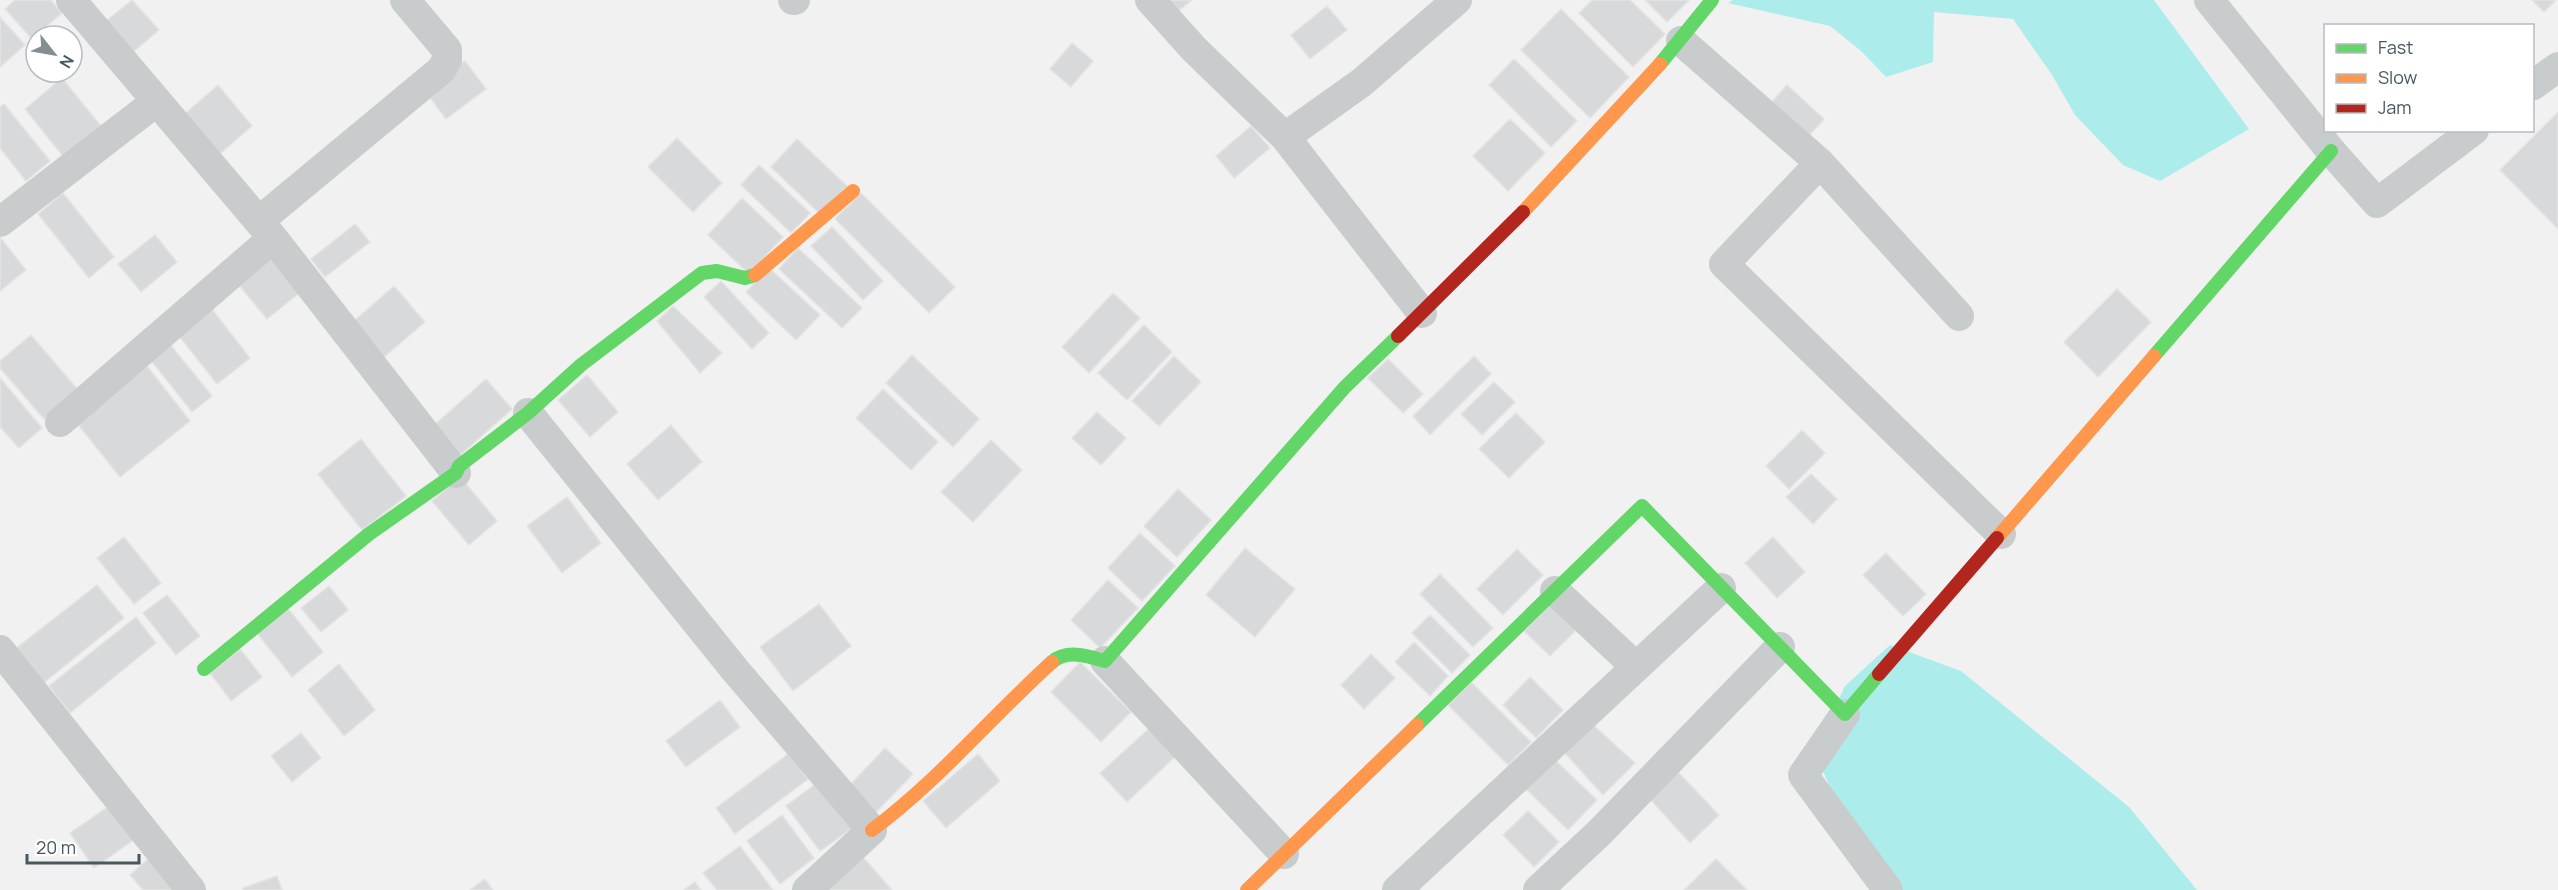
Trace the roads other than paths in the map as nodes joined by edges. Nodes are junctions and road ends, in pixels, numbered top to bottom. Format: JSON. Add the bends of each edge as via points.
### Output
{"nodes":[{"id":1,"x":71,"y":0,"type":"edge"},
{"id":2,"x":405,"y":0,"type":"edge"},
{"id":3,"x":1150,"y":0,"type":"edge"},
{"id":4,"x":1457,"y":0,"type":"edge"},
{"id":5,"x":1712,"y":0,"type":"edge"},
{"id":6,"x":2209,"y":0,"type":"edge"},
{"id":7,"x":1681,"y":41,"type":"junction"},
{"id":8,"x":2558,"y":67,"type":"edge"},
{"id":9,"x":2534,"y":85,"type":"edge"},
{"id":10,"x":156,"y":101,"type":"junction"},
{"id":11,"x":2471,"y":132,"type":"edge"},
{"id":12,"x":1285,"y":136,"type":"junction"},
{"id":13,"x":2331,"y":151,"type":"junction"},
{"id":14,"x":1820,"y":163,"type":"junction"},
{"id":15,"x":853,"y":190,"type":"dead end"},
{"id":16,"x":0,"y":222,"type":"edge"},
{"id":17,"x":266,"y":230,"type":"junction"},
{"id":18,"x":1422,"y":313,"type":"junction"},
{"id":19,"x":1959,"y":316,"type":"dead end"},
{"id":20,"x":528,"y":413,"type":"junction"},
{"id":21,"x":60,"y":422,"type":"dead end"},
{"id":22,"x":456,"y":472,"type":"junction"},
{"id":23,"x":2001,"y":534,"type":"junction"},
{"id":24,"x":1721,"y":588,"type":"junction"},
{"id":25,"x":1555,"y":591,"type":"junction"},
{"id":26,"x":1780,"y":647,"type":"junction"},
{"id":27,"x":0,"y":650,"type":"edge"},
{"id":28,"x":1105,"y":661,"type":"junction"},
{"id":29,"x":1636,"y":667,"type":"junction"},
{"id":30,"x":204,"y":669,"type":"dead end"},
{"id":31,"x":1845,"y":714,"type":"junction"},
{"id":32,"x":872,"y":830,"type":"junction"},
{"id":33,"x":1284,"y":854,"type":"junction"},
{"id":34,"x":191,"y":890,"type":"edge"},
{"id":35,"x":807,"y":890,"type":"edge"},
{"id":36,"x":1247,"y":890,"type":"edge"},
{"id":37,"x":1397,"y":890,"type":"edge"},
{"id":38,"x":1538,"y":890,"type":"edge"},
{"id":39,"x":1888,"y":890,"type":"edge"}],
"edges":[{"from":1,"to":10,"type":"street"},
{"from":2,"to":17,"type":"street","via":[[447,50],[441,70]]},
{"from":3,"to":12,"type":"street","via":[[1194,49]]},
{"from":4,"to":12,"type":"street","via":[[1361,83]]},
{"from":5,"to":7,"type":"street"},
{"from":6,"to":13,"type":"street"},
{"from":7,"to":14,"type":"street"},
{"from":7,"to":18,"type":"street","via":[[1480,258]]},
{"from":8,"to":9,"type":"street"},
{"from":10,"to":16,"type":"street"},
{"from":10,"to":17,"type":"street"},
{"from":11,"to":13,"type":"street","via":[[2377,203]]},
{"from":12,"to":18,"type":"street"},
{"from":13,"to":23,"type":"street"},
{"from":14,"to":19,"type":"street"},
{"from":14,"to":23,"type":"street","via":[[1724,264]]},
{"from":15,"to":20,"type":"street","via":[[755,275],[745,278],[717,271],[702,273],[682,286],[581,365]]},
{"from":17,"to":21,"type":"street"},
{"from":17,"to":22,"type":"street"},
{"from":18,"to":28,"type":"street","via":[[1345,387]]},
{"from":20,"to":22,"type":"street"},
{"from":20,"to":32,"type":"street","via":[[735,670]]},
{"from":22,"to":30,"type":"street","via":[[369,534]]},
{"from":23,"to":31,"type":"street"},
{"from":24,"to":25,"type":"street","via":[[1642,506]]},
{"from":24,"to":26,"type":"street"},
{"from":24,"to":29,"type":"street"},
{"from":25,"to":29,"type":"street"},
{"from":25,"to":33,"type":"street"},
{"from":26,"to":31,"type":"street"},
{"from":26,"to":38,"type":"street","via":[[1599,833]]},
{"from":27,"to":34,"type":"street"},
{"from":28,"to":32,"type":"street","via":[[1080,654],[1058,657],[907,804]]},
{"from":28,"to":33,"type":"street"},
{"from":29,"to":37,"type":"street"},
{"from":31,"to":39,"type":"street","via":[[1803,775]]},
{"from":32,"to":35,"type":"street"},
{"from":33,"to":36,"type":"street"}]}
